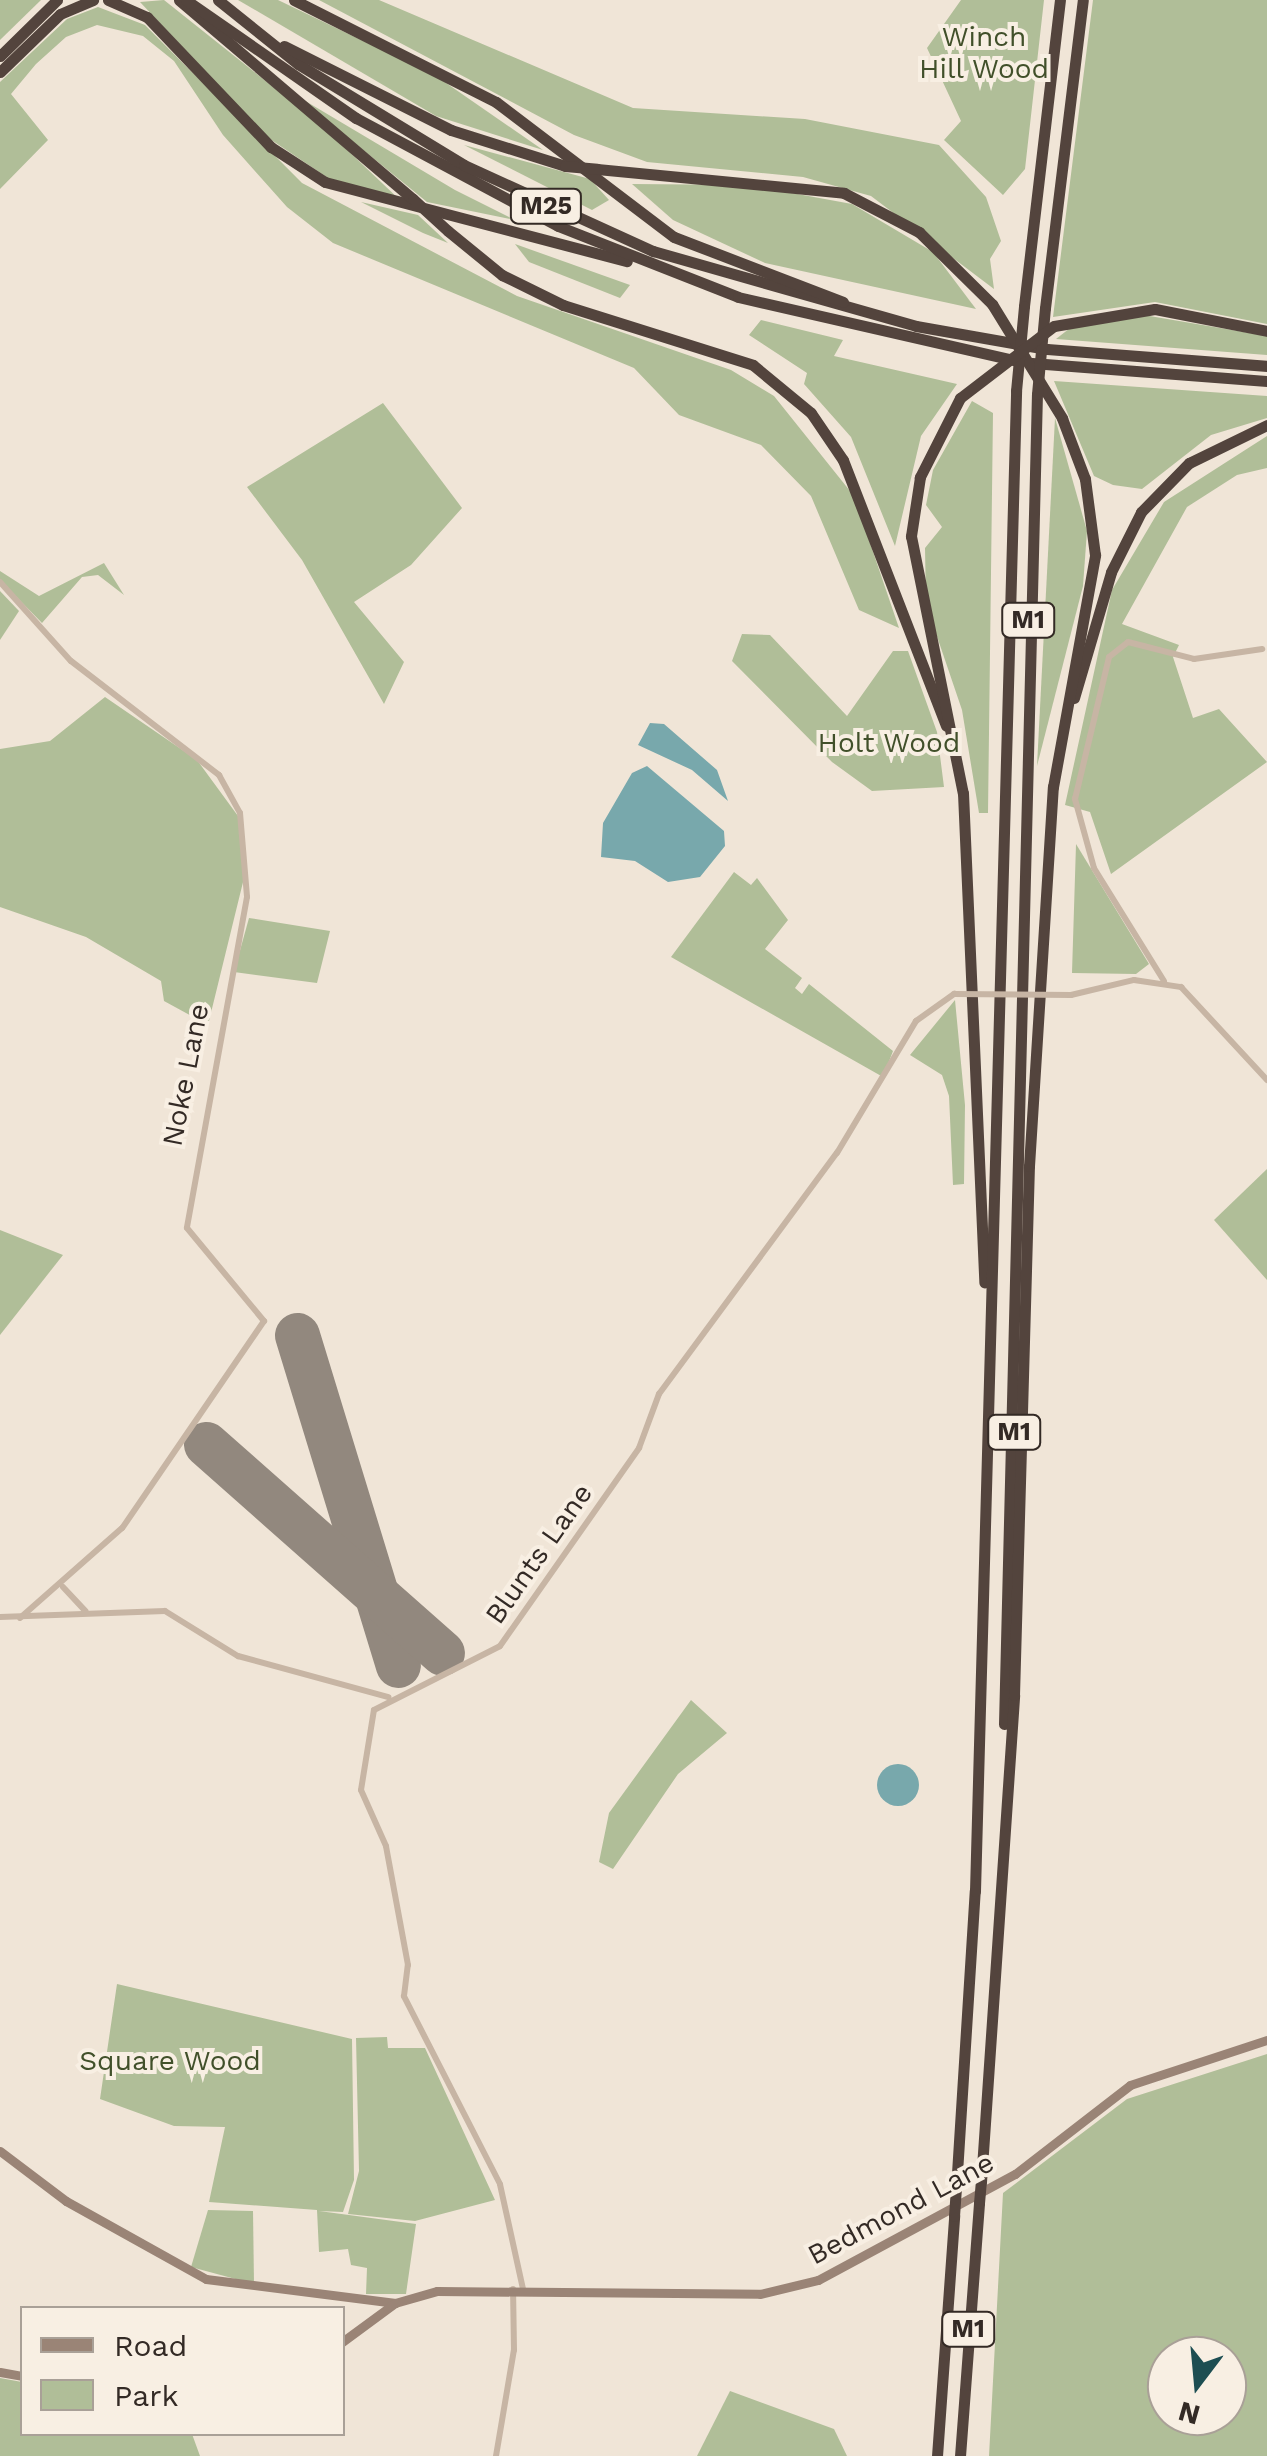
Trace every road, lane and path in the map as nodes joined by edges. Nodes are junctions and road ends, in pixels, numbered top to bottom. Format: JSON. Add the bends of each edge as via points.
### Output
{"nodes":[{"id":1,"x":56,"y":0,"type":"edge"},
{"id":2,"x":93,"y":0,"type":"edge"},
{"id":3,"x":108,"y":0,"type":"edge"},
{"id":4,"x":179,"y":0,"type":"edge"},
{"id":5,"x":186,"y":0,"type":"edge"},
{"id":6,"x":218,"y":0,"type":"edge"},
{"id":7,"x":294,"y":0,"type":"edge"},
{"id":8,"x":1060,"y":0,"type":"edge"},
{"id":9,"x":1083,"y":0,"type":"edge"},
{"id":10,"x":271,"y":40,"type":"junction"},
{"id":11,"x":0,"y":56,"type":"edge"},
{"id":12,"x":0,"y":72,"type":"edge"},
{"id":13,"x":656,"y":267,"type":"junction"},
{"id":14,"x":874,"y":317,"type":"junction"},
{"id":15,"x":1267,"y":331,"type":"edge"},
{"id":16,"x":1267,"y":366,"type":"edge"},
{"id":17,"x":1267,"y":381,"type":"edge"},
{"id":18,"x":1267,"y":425,"type":"edge"},
{"id":19,"x":0,"y":582,"type":"edge"},
{"id":20,"x":1262,"y":650,"type":"dead end"},
{"id":21,"x":1059,"y":744,"type":"junction"},
{"id":22,"x":960,"y":768,"type":"junction"},
{"id":23,"x":1164,"y":980,"type":"junction"},
{"id":24,"x":1267,"y":1080,"type":"edge"},
{"id":25,"x":987,"y":1417,"type":"junction"},
{"id":26,"x":63,"y":1587,"type":"junction"},
{"id":27,"x":88,"y":1613,"type":"junction"},
{"id":28,"x":0,"y":1617,"type":"edge"},
{"id":29,"x":20,"y":1618,"type":"junction"},
{"id":30,"x":370,"y":1692,"type":"junction"},
{"id":31,"x":389,"y":1698,"type":"junction"},
{"id":32,"x":374,"y":1710,"type":"junction"},
{"id":33,"x":996,"y":1933,"type":"junction"},
{"id":34,"x":1267,"y":2040,"type":"edge"},
{"id":35,"x":0,"y":2151,"type":"edge"},
{"id":36,"x":518,"y":2289,"type":"junction"},
{"id":37,"x":395,"y":2304,"type":"junction"},
{"id":38,"x":345,"y":2340,"type":"edge"},
{"id":39,"x":496,"y":2456,"type":"edge"},
{"id":40,"x":937,"y":2456,"type":"edge"},
{"id":41,"x":960,"y":2456,"type":"edge"}],
"edges":[{"from":1,"to":11,"type":"highway"},
{"from":2,"to":12,"type":"highway","via":[[60,14]]},
{"from":3,"to":13,"type":"highway","number":"M25","via":[[147,17],[271,147],[325,182]]},
{"from":4,"to":22,"type":"highway","bridge":true,"via":[[502,275],[564,305],[753,365],[811,412],[843,460]]},
{"from":5,"to":13,"type":"highway","number":"M25","via":[[450,173]]},
{"from":6,"to":10,"type":"highway","number":"M25"},
{"from":7,"to":14,"type":"highway","number":"M25","via":[[496,102],[674,237]]},
{"from":8,"to":25,"type":"highway","number":"M1","bridge":true,"via":[[1016,392]]},
{"from":9,"to":33,"type":"highway","number":"M1","bridge":true,"via":[[1037,394]]},
{"from":10,"to":14,"type":"highway","number":"M25","via":[[361,105],[560,213],[725,275]]},
{"from":10,"to":21,"type":"highway","bridge":true,"via":[[451,130],[564,166],[844,193],[919,232],[992,304],[1062,418],[1090,502],[1096,555]]},
{"from":13,"to":17,"type":"highway","number":"M25","via":[[967,354]]},
{"from":14,"to":16,"type":"highway","number":"M25","via":[[1047,350]]},
{"from":15,"to":22,"type":"highway","bridge":true,"via":[[1154,309],[1054,326],[960,398],[920,477],[911,536],[918,605]]},
{"from":18,"to":21,"type":"highway","via":[[1189,463],[1141,512],[1111,572]]},
{"from":19,"to":26,"type":"street","name":"Noke Lane","via":[[71,661],[219,775],[246,836],[247,897],[187,1228],[264,1321],[185,1446]]},
{"from":20,"to":23,"type":"street","via":[[1194,658],[1128,642],[1108,657],[1075,799],[1094,868]]},
{"from":21,"to":33,"type":"highway","via":[[1029,1166],[1024,1501]]},
{"from":22,"to":25,"type":"highway"},
{"from":23,"to":24,"type":"street","via":[[1202,1000]]},
{"from":23,"to":31,"type":"street","name":"Blunts Lane","bridge":true,"via":[[1071,995],[954,994],[916,1021],[837,1153],[659,1394],[639,1448],[500,1646]]},
{"from":25,"to":40,"type":"highway","number":"M1","bridge":true,"via":[[975,1891]]},
{"from":26,"to":27,"type":"street"},
{"from":26,"to":29,"type":"street","name":"Noke Lane"},
{"from":27,"to":29,"type":"street"},
{"from":27,"to":30,"type":"street","via":[[165,1611],[238,1656]]},
{"from":28,"to":29,"type":"street"},
{"from":30,"to":31,"type":"street"},
{"from":30,"to":32,"type":"street"},
{"from":31,"to":32,"type":"street","name":"Blunts Lane"},
{"from":32,"to":36,"type":"street","via":[[361,1790],[386,1846],[408,1965],[404,1996],[500,2184]]},
{"from":33,"to":41,"type":"highway","number":"M1","bridge":true},
{"from":34,"to":36,"type":"street","name":"Bedmond Lane","via":[[1130,2085],[1054,2136],[1030,2166],[792,2290]]},
{"from":35,"to":37,"type":"street","via":[[66,2201],[206,2279]]},
{"from":36,"to":37,"type":"street","name":"Bedmond Lane","via":[[437,2291]]},
{"from":36,"to":39,"type":"street"},
{"from":37,"to":38,"type":"street"}]}
